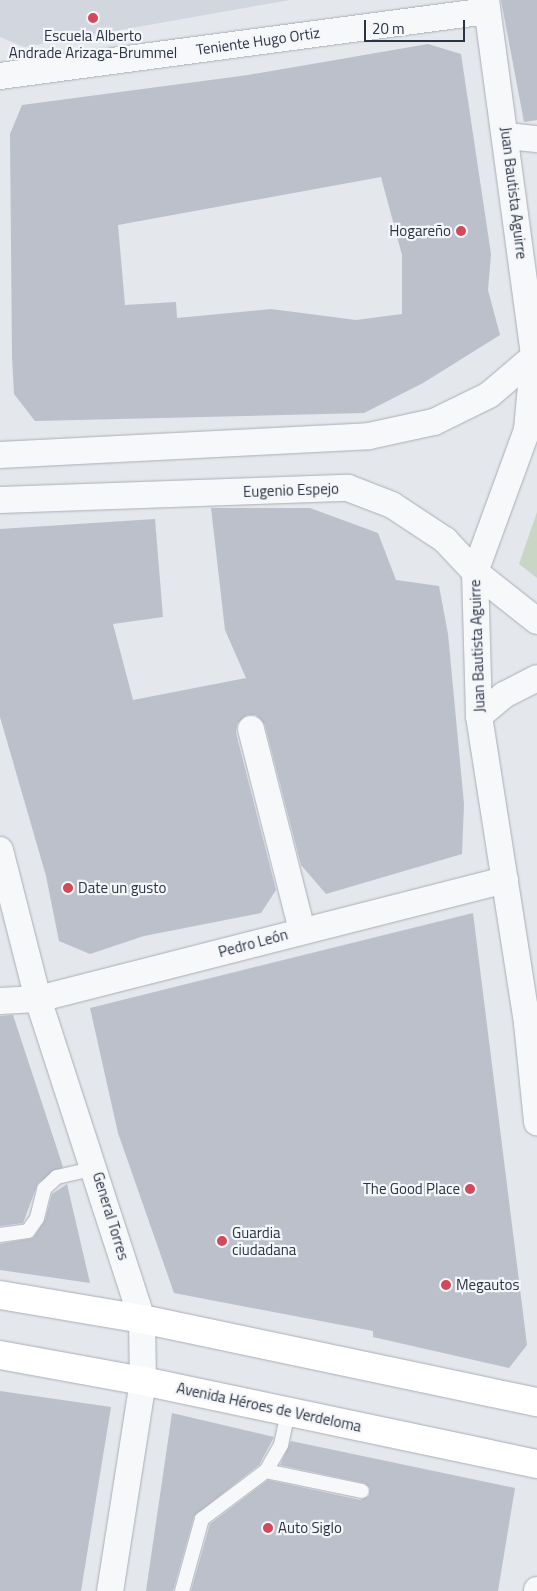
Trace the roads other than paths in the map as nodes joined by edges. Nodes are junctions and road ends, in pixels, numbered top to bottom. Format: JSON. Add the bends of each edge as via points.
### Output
{"nodes":[{"id":1,"x":487,"y":6,"type":"edge"},
{"id":2,"x":0,"y":76,"type":"edge"},
{"id":3,"x":507,"y":136,"type":"junction"},
{"id":4,"x":537,"y":139,"type":"edge"},
{"id":5,"x":536,"y":354,"type":"edge"},
{"id":6,"x":532,"y":430,"type":"edge"},
{"id":7,"x":0,"y":455,"type":"edge"},
{"id":8,"x":0,"y":500,"type":"edge"},
{"id":9,"x":475,"y":572,"type":"junction"},
{"id":10,"x":537,"y":621,"type":"edge"},
{"id":11,"x":537,"y":678,"type":"edge"},
{"id":12,"x":479,"y":716,"type":"junction"},
{"id":13,"x":251,"y":729,"type":"dead end"},
{"id":14,"x":0,"y":850,"type":"edge"},
{"id":15,"x":505,"y":880,"type":"junction"},
{"id":16,"x":302,"y":930,"type":"junction"},
{"id":17,"x":38,"y":999,"type":"junction"},
{"id":18,"x":0,"y":1002,"type":"edge"},
{"id":19,"x":532,"y":1024,"type":"edge"},
{"id":20,"x":537,"y":1122,"type":"edge"},
{"id":21,"x":96,"y":1168,"type":"junction"},
{"id":22,"x":0,"y":1235,"type":"edge"},
{"id":23,"x":0,"y":1295,"type":"edge"},
{"id":24,"x":142,"y":1318,"type":"junction"},
{"id":25,"x":0,"y":1355,"type":"edge"},
{"id":26,"x":144,"y":1381,"type":"junction"},
{"id":27,"x":537,"y":1402,"type":"edge"},
{"id":28,"x":288,"y":1412,"type":"junction"},
{"id":29,"x":537,"y":1464,"type":"edge"},
{"id":30,"x":266,"y":1471,"type":"junction"},
{"id":31,"x":362,"y":1492,"type":"dead end"},
{"id":32,"x":110,"y":1591,"type":"edge"},
{"id":33,"x":182,"y":1591,"type":"edge"}],
"edges":[{"from":1,"to":2,"type":"street","name":"Teniente Hugo Ortiz"},
{"from":1,"to":3,"type":"street","name":"Juan Bautista Aguirre"},
{"from":3,"to":4,"type":"street"},
{"from":3,"to":5,"type":"street","name":"Juan Bautista Aguirre"},
{"from":5,"to":6,"type":"street","name":"Juan Bautista Aguirre"},
{"from":5,"to":7,"type":"street","via":[[489,395],[434,422],[368,436]]},
{"from":6,"to":9,"type":"street","name":"Juan Bautista Aguirre"},
{"from":8,"to":9,"type":"street","name":"Eugenio Espejo","via":[[348,488],[392,506],[445,540]]},
{"from":9,"to":10,"type":"street","name":"Eugenio Espejo"},
{"from":9,"to":12,"type":"street","name":"Juan Bautista Aguirre"},
{"from":11,"to":12,"type":"street","via":[[504,695]]},
{"from":12,"to":15,"type":"street","name":"Juan Bautista Aguirre"},
{"from":13,"to":16,"type":"street"},
{"from":14,"to":17,"type":"street","name":"General Torres"},
{"from":15,"to":16,"type":"street","name":"Pedro León"},
{"from":15,"to":19,"type":"street","name":"Juan Bautista Aguirre"},
{"from":16,"to":17,"type":"street","name":"Pedro León"},
{"from":17,"to":18,"type":"street","name":"Pedro León"},
{"from":17,"to":21,"type":"street","name":"General Torres"},
{"from":19,"to":20,"type":"street","name":"Juan Bautista Aguirre"},
{"from":21,"to":22,"type":"lane","via":[[57,1177],[44,1189],[37,1218],[28,1231]]},
{"from":21,"to":24,"type":"street","name":"General Torres"},
{"from":23,"to":24,"type":"main road"},
{"from":24,"to":26,"type":"street","name":"General Torres"},
{"from":24,"to":27,"type":"main road"},
{"from":25,"to":26,"type":"main road","name":"Avenida Héroes de Verdeloma"},
{"from":26,"to":28,"type":"main road","name":"Avenida Héroes de Verdeloma"},
{"from":26,"to":32,"type":"street","name":"General Torres"},
{"from":28,"to":29,"type":"main road","name":"Avenida Héroes de Verdeloma"},
{"from":28,"to":30,"type":"lane","via":[[281,1445]]},
{"from":30,"to":31,"type":"lane"},
{"from":30,"to":33,"type":"lane","via":[[202,1519]]}]}
